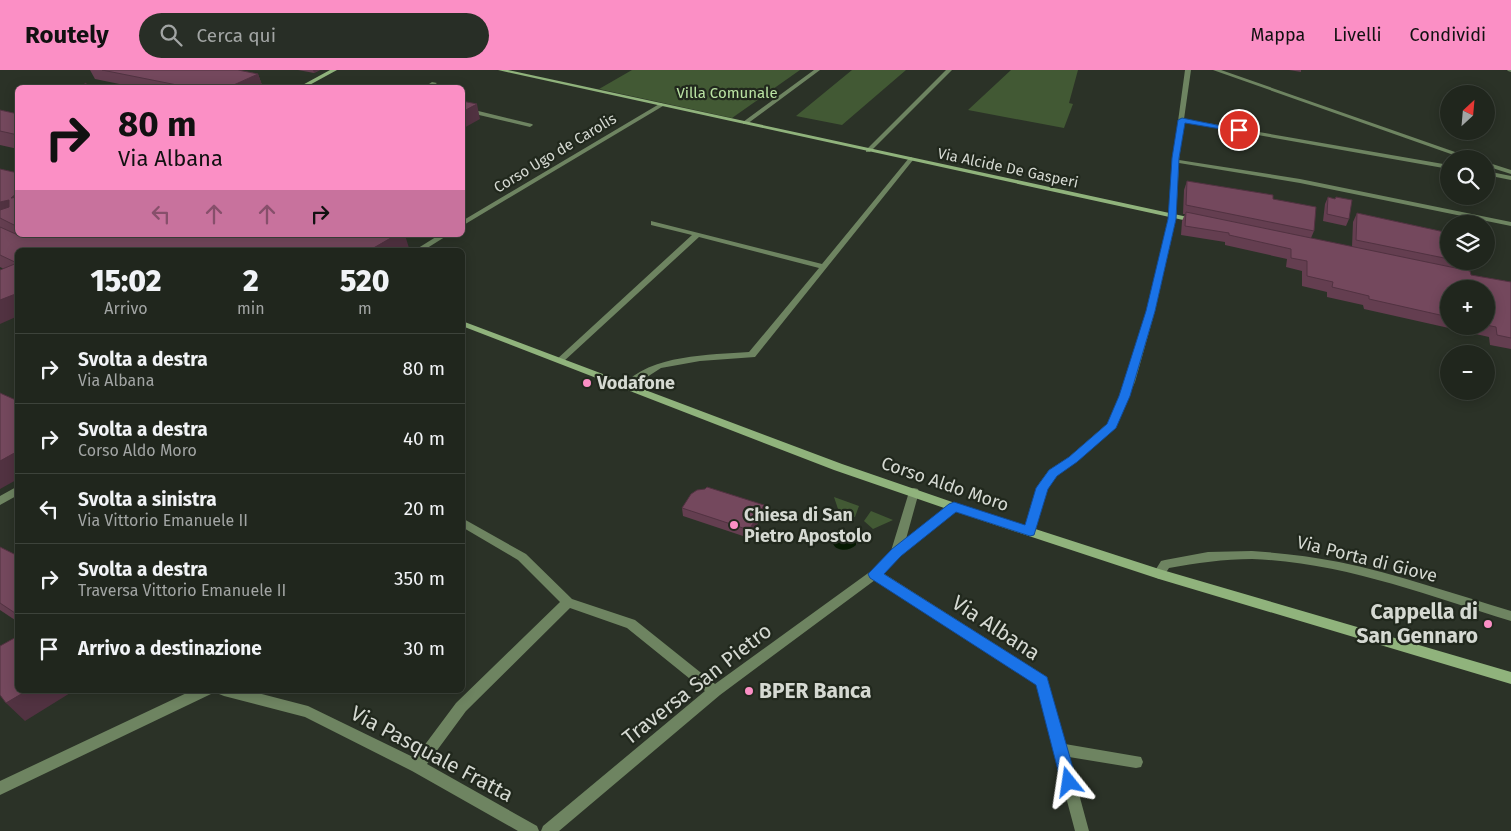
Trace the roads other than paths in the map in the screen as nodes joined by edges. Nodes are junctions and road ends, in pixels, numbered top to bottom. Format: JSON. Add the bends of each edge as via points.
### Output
{"nodes":[{"id":1,"x":334,"y":70,"type":"edge"},
{"id":2,"x":501,"y":70,"type":"edge"},
{"id":3,"x":818,"y":70,"type":"edge"},
{"id":4,"x":949,"y":70,"type":"edge"},
{"id":5,"x":1188,"y":70,"type":"edge"},
{"id":6,"x":1216,"y":70,"type":"edge"},
{"id":7,"x":434,"y":83,"type":"dead end"},
{"id":8,"x":305,"y":85,"type":"edge"},
{"id":9,"x":430,"y":85,"type":"edge"},
{"id":10,"x":661,"y":105,"type":"junction"},
{"id":11,"x":465,"y":110,"type":"edge"},
{"id":12,"x":1182,"y":120,"type":"junction"},
{"id":13,"x":745,"y":123,"type":"junction"},
{"id":14,"x":530,"y":125,"type":"dead end"},
{"id":15,"x":1446,"y":150,"type":"edge"},
{"id":16,"x":868,"y":151,"type":"junction"},
{"id":17,"x":911,"y":159,"type":"junction"},
{"id":18,"x":1176,"y":161,"type":"junction"},
{"id":19,"x":1440,"y":165,"type":"edge"},
{"id":20,"x":1495,"y":167,"type":"edge"},
{"id":21,"x":1511,"y":172,"type":"edge"},
{"id":22,"x":1495,"y":175,"type":"edge"},
{"id":23,"x":1511,"y":178,"type":"edge"},
{"id":24,"x":1173,"y":216,"type":"junction"},
{"id":25,"x":465,"y":217,"type":"edge"},
{"id":26,"x":470,"y":219,"type":"junction"},
{"id":27,"x":465,"y":222,"type":"edge"},
{"id":28,"x":1202,"y":222,"type":"edge"},
{"id":29,"x":654,"y":223,"type":"dead end"},
{"id":30,"x":1511,"y":224,"type":"edge"},
{"id":31,"x":697,"y":235,"type":"junction"},
{"id":32,"x":441,"y":237,"type":"edge"},
{"id":33,"x":422,"y":248,"type":"edge"},
{"id":34,"x":824,"y":267,"type":"junction"},
{"id":35,"x":465,"y":324,"type":"edge"},
{"id":36,"x":560,"y":360,"type":"junction"},
{"id":37,"x":627,"y":386,"type":"junction"},
{"id":38,"x":15,"y":492,"type":"edge"},
{"id":39,"x":914,"y":492,"type":"junction"},
{"id":40,"x":0,"y":501,"type":"edge"},
{"id":41,"x":954,"y":507,"type":"junction"},
{"id":42,"x":465,"y":524,"type":"edge"},
{"id":43,"x":1030,"y":532,"type":"junction"},
{"id":44,"x":896,"y":552,"type":"junction"},
{"id":45,"x":874,"y":574,"type":"junction"},
{"id":46,"x":1159,"y":574,"type":"junction"},
{"id":47,"x":568,"y":602,"type":"junction"},
{"id":48,"x":1511,"y":616,"type":"edge"},
{"id":49,"x":1511,"y":678,"type":"edge"},
{"id":50,"x":716,"y":691,"type":"junction"},
{"id":51,"x":200,"y":693,"type":"edge"},
{"id":52,"x":235,"y":693,"type":"edge"},
{"id":53,"x":1060,"y":749,"type":"junction"},
{"id":54,"x":1136,"y":762,"type":"dead end"},
{"id":55,"x":417,"y":766,"type":"junction"},
{"id":56,"x":0,"y":788,"type":"edge"},
{"id":57,"x":532,"y":831,"type":"edge"},
{"id":58,"x":548,"y":831,"type":"edge"},
{"id":59,"x":1082,"y":831,"type":"edge"}],
"edges":[{"from":1,"to":8,"type":"main road"},
{"from":2,"to":10,"type":"main road","name":"Via Alcide De Gasperi"},
{"from":3,"to":13,"type":"street"},
{"from":4,"to":16,"type":"street"},
{"from":5,"to":12,"type":"street"},
{"from":6,"to":15,"type":"street"},
{"from":7,"to":9,"type":"street"},
{"from":10,"to":13,"type":"main road","name":"Via Alcide De Gasperi"},
{"from":10,"to":26,"type":"street","name":"Corso Ugo de Carolis"},
{"from":11,"to":14,"type":"street"},
{"from":12,"to":18,"type":"street"},
{"from":12,"to":19,"type":"street"},
{"from":13,"to":16,"type":"main road","name":"Via Alcide De Gasperi"},
{"from":16,"to":17,"type":"main road","name":"Via Alcide De Gasperi"},
{"from":17,"to":24,"type":"main road","name":"Via Alcide De Gasperi"},
{"from":17,"to":34,"type":"street"},
{"from":18,"to":24,"type":"street"},
{"from":18,"to":30,"type":"street","via":[[1300,181]]},
{"from":20,"to":21,"type":"street"},
{"from":22,"to":23,"type":"street"},
{"from":24,"to":28,"type":"main road","name":"Via Alcide De Gasperi"},
{"from":24,"to":43,"type":"street","via":[[1150,311],[1119,411],[1112,426],[1053,473],[1042,488]]},
{"from":25,"to":26,"type":"street"},
{"from":26,"to":27,"type":"street","name":"Corso Ugo de Carolis"},
{"from":29,"to":31,"type":"street"},
{"from":31,"to":34,"type":"street"},
{"from":31,"to":36,"type":"street"},
{"from":32,"to":33,"type":"street"},
{"from":34,"to":37,"type":"street","via":[[752,354],[700,358],[658,366]]},
{"from":35,"to":36,"type":"main road","name":"Corso Aldo Moro"},
{"from":36,"to":37,"type":"main road","name":"Corso Aldo Moro"},
{"from":37,"to":39,"type":"main road","name":"Corso Aldo Moro","via":[[838,467]]},
{"from":38,"to":40,"type":"street"},
{"from":39,"to":41,"type":"main road","name":"Corso Aldo Moro"},
{"from":39,"to":44,"type":"street"},
{"from":41,"to":43,"type":"main road","name":"Corso Aldo Moro"},
{"from":41,"to":44,"type":"street"},
{"from":42,"to":47,"type":"street","via":[[522,557]]},
{"from":43,"to":46,"type":"main road","name":"Corso Aldo Moro"},
{"from":44,"to":45,"type":"street"},
{"from":45,"to":50,"type":"street","name":"Traversa San Pietro"},
{"from":45,"to":53,"type":"street","name":"Via Albana","via":[[1042,681]]},
{"from":46,"to":48,"type":"street","name":"Via Porta di Giove","via":[[1165,564],[1189,557],[1230,554],[1276,556],[1342,567]]},
{"from":46,"to":49,"type":"main road","name":"Corso Aldo Moro"},
{"from":47,"to":50,"type":"street","via":[[631,624]]},
{"from":47,"to":55,"type":"street","via":[[461,707]]},
{"from":50,"to":58,"type":"street","name":"Traversa San Pietro"},
{"from":51,"to":56,"type":"street"},
{"from":52,"to":55,"type":"street","name":"Via Pasquale Fratta","via":[[308,712]]},
{"from":53,"to":54,"type":"street"},
{"from":53,"to":59,"type":"street","name":"Via Albana"},
{"from":55,"to":57,"type":"street","name":"Via Pasquale Fratta"}]}
